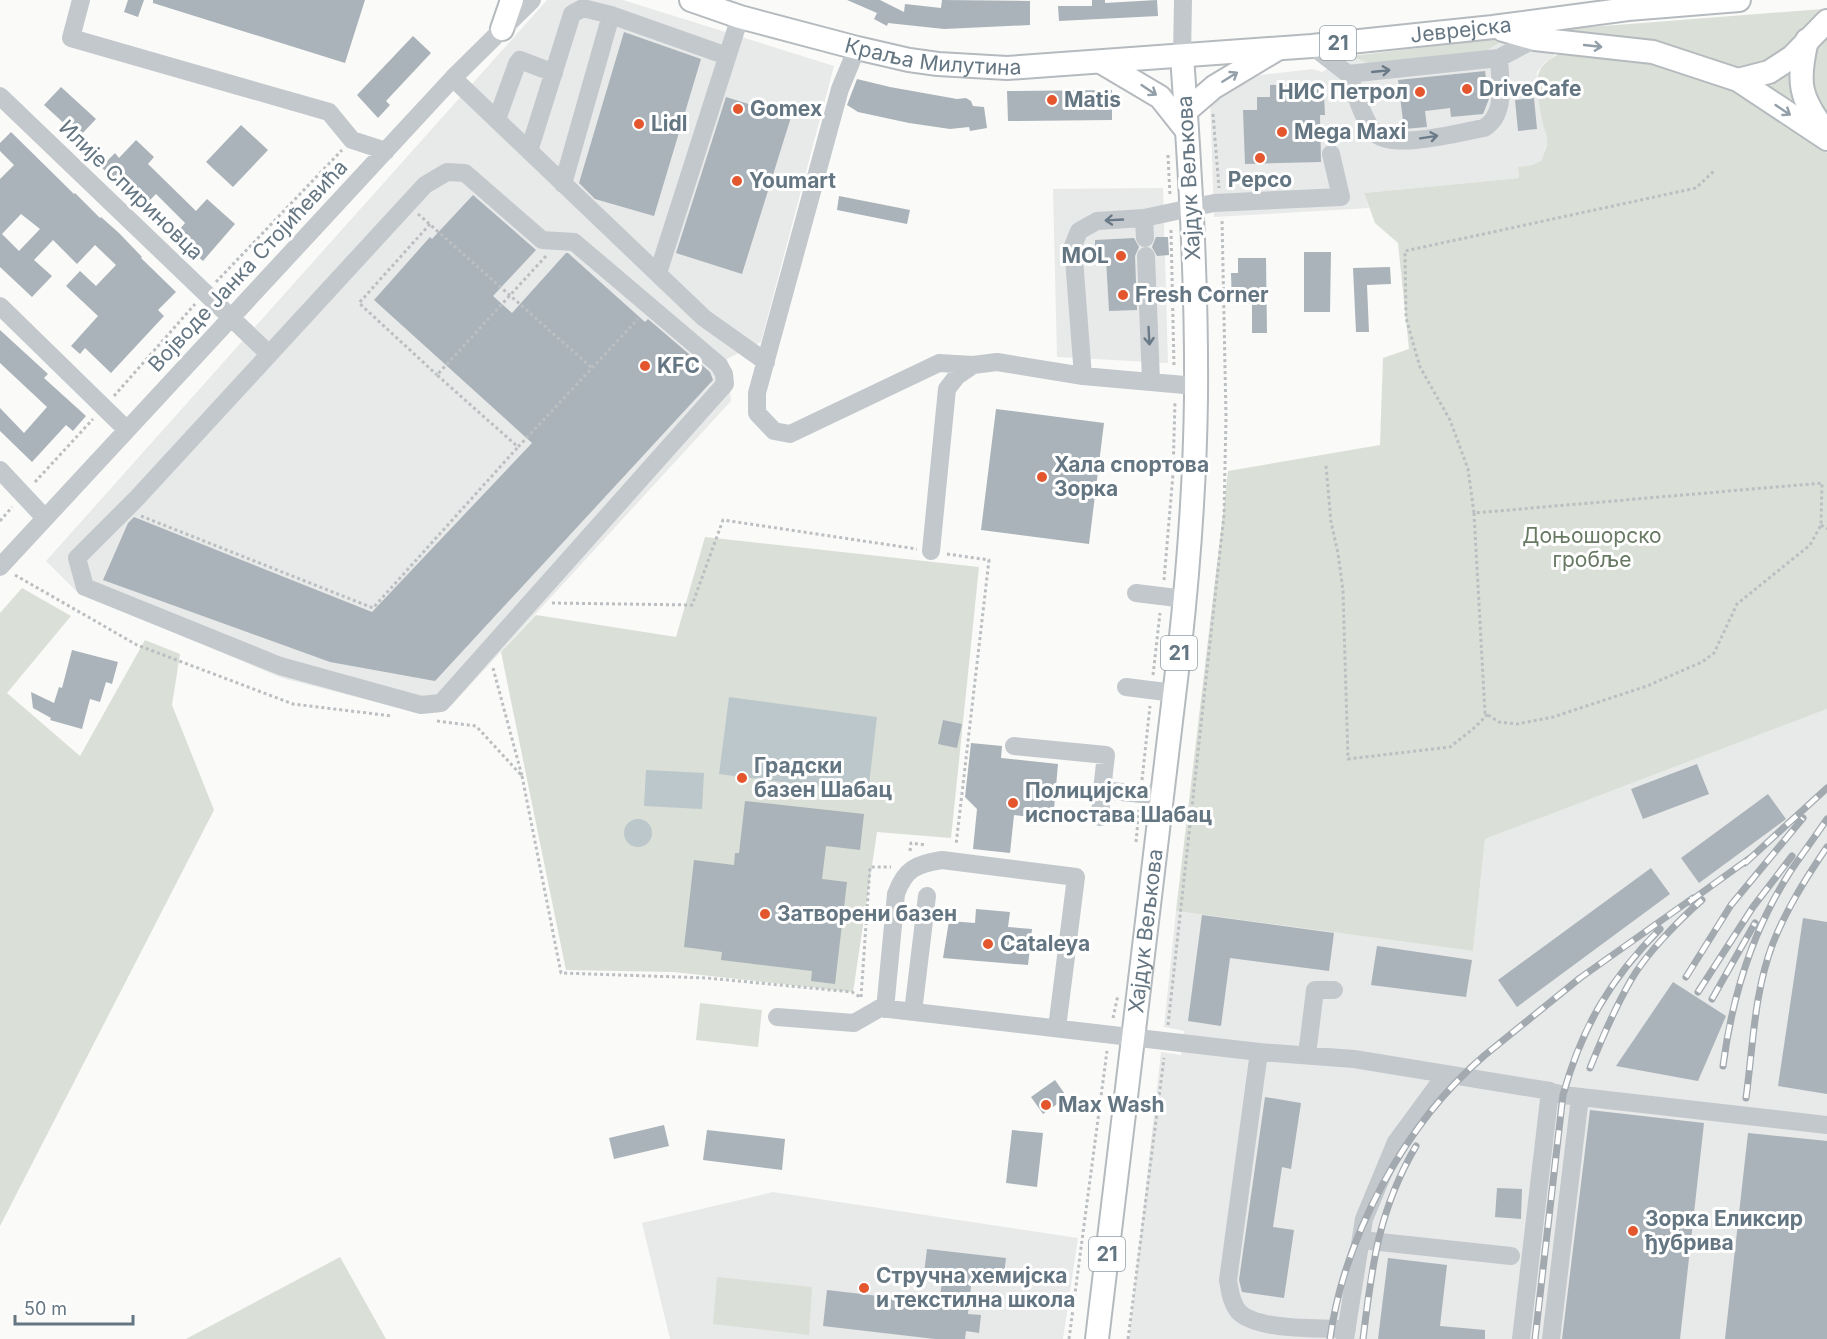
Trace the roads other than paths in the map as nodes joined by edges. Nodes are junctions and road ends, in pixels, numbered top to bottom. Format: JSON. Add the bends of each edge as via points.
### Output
{"nodes":[{"id":1,"x":81,"y":0,"type":"edge"},
{"id":2,"x":512,"y":0,"type":"edge"},
{"id":3,"x":532,"y":0,"type":"edge"},
{"id":4,"x":691,"y":0,"type":"edge"},
{"id":5,"x":1183,"y":0,"type":"edge"},
{"id":6,"x":1739,"y":0,"type":"edge"},
{"id":7,"x":1634,"y":5,"type":"edge"},
{"id":8,"x":610,"y":15,"type":"junction"},
{"id":9,"x":740,"y":17,"type":"junction"},
{"id":10,"x":1827,"y":21,"type":"edge"},
{"id":11,"x":1492,"y":27,"type":"junction"},
{"id":12,"x":502,"y":29,"type":"junction"},
{"id":13,"x":1535,"y":39,"type":"junction"},
{"id":14,"x":1807,"y":40,"type":"junction"},
{"id":15,"x":1312,"y":46,"type":"junction"},
{"id":16,"x":857,"y":48,"type":"junction"},
{"id":17,"x":1278,"y":48,"type":"junction"},
{"id":18,"x":727,"y":56,"type":"junction"},
{"id":19,"x":1182,"y":56,"type":"junction"},
{"id":20,"x":1500,"y":58,"type":"junction"},
{"id":21,"x":1101,"y":62,"type":"junction"},
{"id":22,"x":554,"y":73,"type":"junction"},
{"id":23,"x":1348,"y":74,"type":"junction"},
{"id":24,"x":453,"y":78,"type":"junction"},
{"id":25,"x":1738,"y":80,"type":"junction"},
{"id":26,"x":0,"y":96,"type":"edge"},
{"id":27,"x":497,"y":119,"type":"junction"},
{"id":28,"x":1186,"y":121,"type":"junction"},
{"id":29,"x":1827,"y":133,"type":"edge"},
{"id":30,"x":1827,"y":139,"type":"edge"},
{"id":31,"x":386,"y":151,"type":"junction"},
{"id":32,"x":529,"y":151,"type":"junction"},
{"id":33,"x":1331,"y":154,"type":"dead end"},
{"id":34,"x":563,"y":184,"type":"junction"},
{"id":35,"x":1181,"y":209,"type":"junction"},
{"id":36,"x":1144,"y":218,"type":"junction"},
{"id":37,"x":1145,"y":238,"type":"dead end"},
{"id":38,"x":1146,"y":256,"type":"dead end"},
{"id":39,"x":658,"y":273,"type":"junction"},
{"id":40,"x":0,"y":306,"type":"edge"},
{"id":41,"x":231,"y":316,"type":"junction"},
{"id":42,"x":269,"y":354,"type":"junction"},
{"id":43,"x":766,"y":362,"type":"junction"},
{"id":44,"x":973,"y":366,"type":"junction"},
{"id":45,"x":1083,"y":376,"type":"junction"},
{"id":46,"x":1151,"y":381,"type":"junction"},
{"id":47,"x":1185,"y":385,"type":"junction"},
{"id":48,"x":127,"y":430,"type":"junction"},
{"id":49,"x":0,"y":470,"type":"edge"},
{"id":50,"x":45,"y":518,"type":"junction"},
{"id":51,"x":931,"y":551,"type":"road end"},
{"id":52,"x":0,"y":567,"type":"edge"},
{"id":53,"x":1136,"y":593,"type":"dead end"},
{"id":54,"x":1185,"y":598,"type":"junction"},
{"id":55,"x":1126,"y":687,"type":"dead end"},
{"id":56,"x":1174,"y":693,"type":"junction"},
{"id":57,"x":1014,"y":746,"type":"dead end"},
{"id":58,"x":1102,"y":790,"type":"junction"},
{"id":59,"x":1151,"y":795,"type":"junction"},
{"id":60,"x":1100,"y":818,"type":"dead end"},
{"id":61,"x":927,"y":896,"type":"dead end"},
{"id":62,"x":1334,"y":990,"type":"dead end"},
{"id":63,"x":882,"y":1008,"type":"junction"},
{"id":64,"x":913,"y":1012,"type":"junction"},
{"id":65,"x":777,"y":1017,"type":"dead end"},
{"id":66,"x":1057,"y":1028,"type":"junction"},
{"id":67,"x":1132,"y":1037,"type":"junction"},
{"id":68,"x":1259,"y":1052,"type":"junction"},
{"id":69,"x":1307,"y":1054,"type":"junction"},
{"id":70,"x":1446,"y":1074,"type":"junction"},
{"id":71,"x":1550,"y":1091,"type":"junction"},
{"id":72,"x":1580,"y":1097,"type":"junction"},
{"id":73,"x":1827,"y":1125,"type":"edge"},
{"id":74,"x":1361,"y":1240,"type":"junction"},
{"id":75,"x":1511,"y":1256,"type":"dead end"},
{"id":76,"x":1346,"y":1334,"type":"edge"},
{"id":77,"x":1097,"y":1339,"type":"edge"},
{"id":78,"x":1521,"y":1339,"type":"edge"},
{"id":79,"x":1551,"y":1339,"type":"edge"}],
"edges":[{"from":1,"to":31,"type":"street","via":[[71,38],[329,112],[352,140]]},
{"from":2,"to":12,"type":"main road"},
{"from":3,"to":12,"type":"street","name":"Војводе Јанка Стојићевића"},
{"from":4,"to":9,"type":"main road","name":"Краља Милутина"},
{"from":5,"to":19,"type":"street"},
{"from":6,"to":7,"type":"main road","name":"Јеврејска","number":"21"},
{"from":7,"to":11,"type":"main road","name":"Јеврејска","number":"21"},
{"from":8,"to":18,"type":"street"},
{"from":8,"to":22,"type":"street","via":[[583,8],[572,14]]},
{"from":8,"to":34,"type":"street"},
{"from":9,"to":16,"type":"main road","name":"Краља Милутина"},
{"from":9,"to":18,"type":"street"},
{"from":10,"to":14,"type":"main road"},
{"from":11,"to":13,"type":"main road"},
{"from":11,"to":15,"type":"main road","name":"Јеврејска","number":"21"},
{"from":12,"to":24,"type":"street","name":"Војводе Јанка Стојићевића"},
{"from":13,"to":20,"type":"street"},
{"from":13,"to":25,"type":"main road","one_way":true,"via":[[1653,52]]},
{"from":14,"to":25,"type":"main road","via":[[1792,57],[1769,72]]},
{"from":14,"to":29,"type":"main road","via":[[1800,86],[1811,112]]},
{"from":15,"to":17,"type":"main road","name":"Јеврејска","number":"21"},
{"from":15,"to":23,"type":"street"},
{"from":16,"to":21,"type":"main road","name":"Краља Милутина","via":[[909,60],[974,67]]},
{"from":16,"to":43,"type":"street","via":[[840,89]]},
{"from":17,"to":19,"type":"main road","name":"Јеврејска","number":"21"},
{"from":28,"to":17,"type":"main road","one_way":true,"via":[[1224,81]]},
{"from":18,"to":39,"type":"street"},
{"from":19,"to":21,"type":"main road","name":"Краља Милутина"},
{"from":19,"to":28,"type":"main road","name":"Хајдук Вељкова","number":"21"},
{"from":23,"to":20,"type":"street","one_way":true},
{"from":23,"to":20,"type":"street","one_way":true,"via":[[1369,126],[1377,136],[1399,141],[1484,128],[1493,123],[1500,103]]},
{"from":21,"to":28,"type":"main road","one_way":true,"via":[[1160,97]]},
{"from":22,"to":27,"type":"street","via":[[520,60]]},
{"from":22,"to":32,"type":"street"},
{"from":24,"to":27,"type":"street"},
{"from":24,"to":31,"type":"street","name":"Војводе Јанка Стојићевића"},
{"from":25,"to":30,"type":"main road","one_way":true},
{"from":26,"to":41,"type":"street","name":"Илије Спириновца"},
{"from":27,"to":32,"type":"street"},
{"from":28,"to":35,"type":"main road","name":"Хајдук Вељкова","number":"21"},
{"from":31,"to":41,"type":"street","name":"Војводе Јанка Стојићевића"},
{"from":32,"to":34,"type":"street"},
{"from":33,"to":35,"type":"street","via":[[1341,197],[1220,203]]},
{"from":34,"to":39,"type":"street"},
{"from":35,"to":36,"type":"street"},
{"from":35,"to":47,"type":"main road","name":"Хајдук Вељкова","number":"21"},
{"from":36,"to":37,"type":"street"},
{"from":36,"to":45,"type":"street","one_way":true,"via":[[1097,221],[1075,237]]},
{"from":38,"to":46,"type":"street","one_way":true},
{"from":39,"to":43,"type":"street","via":[[704,318]]},
{"from":40,"to":48,"type":"street"},
{"from":41,"to":42,"type":"street","name":"Илије Спириновца"},
{"from":41,"to":48,"type":"street","name":"Војводе Јанка Стојићевића"},
{"from":42,"to":42,"type":"street","via":[[425,185],[447,172],[465,174],[542,240],[574,242],[719,365],[725,384],[441,703],[421,705],[280,666],[85,587],[77,558]]},
{"from":43,"to":44,"type":"street","via":[[757,393],[758,413],[774,431],[790,434],[939,363]]},
{"from":44,"to":45,"type":"street","via":[[997,362]]},
{"from":44,"to":51,"type":"street","via":[[957,376],[947,389]]},
{"from":45,"to":46,"type":"street"},
{"from":46,"to":47,"type":"street"},
{"from":47,"to":54,"type":"main road","name":"Хајдук Вељкова","number":"21","via":[[1193,500]]},
{"from":48,"to":50,"type":"street","name":"Војводе Јанка Стојићевића"},
{"from":49,"to":50,"type":"street"},
{"from":50,"to":52,"type":"street","name":"Војводе Јанка Стојићевића"},
{"from":53,"to":54,"type":"street"},
{"from":54,"to":56,"type":"main road","name":"Хајдук Вељкова","number":"21"},
{"from":55,"to":56,"type":"street"},
{"from":56,"to":59,"type":"main road","name":"Хајдук Вељкова","number":"21"},
{"from":57,"to":58,"type":"street","via":[[1106,755]]},
{"from":58,"to":59,"type":"street"},
{"from":58,"to":60,"type":"street"},
{"from":59,"to":67,"type":"main road","name":"Хајдук Вељкова","number":"21"},
{"from":61,"to":64,"type":"street"},
{"from":62,"to":69,"type":"street","via":[[1315,990]]},
{"from":63,"to":64,"type":"street"},
{"from":63,"to":65,"type":"street","via":[[854,1023]]},
{"from":63,"to":66,"type":"street","via":[[902,878],[916,866],[942,860],[1076,877]]},
{"from":64,"to":66,"type":"street"},
{"from":66,"to":67,"type":"street"},
{"from":67,"to":68,"type":"street"},
{"from":67,"to":77,"type":"main road","name":"Хајдук Вељкова","number":"21"},
{"from":68,"to":69,"type":"street"},
{"from":68,"to":76,"type":"street","via":[[1228,1280],[1233,1302],[1239,1312],[1264,1325]]},
{"from":69,"to":70,"type":"street"},
{"from":70,"to":71,"type":"street"},
{"from":70,"to":74,"type":"street","via":[[1396,1142],[1364,1219]]},
{"from":71,"to":72,"type":"street"},
{"from":71,"to":78,"type":"street"},
{"from":72,"to":73,"type":"street"},
{"from":72,"to":79,"type":"street"},
{"from":74,"to":75,"type":"street"},
{"from":74,"to":76,"type":"street"}]}
